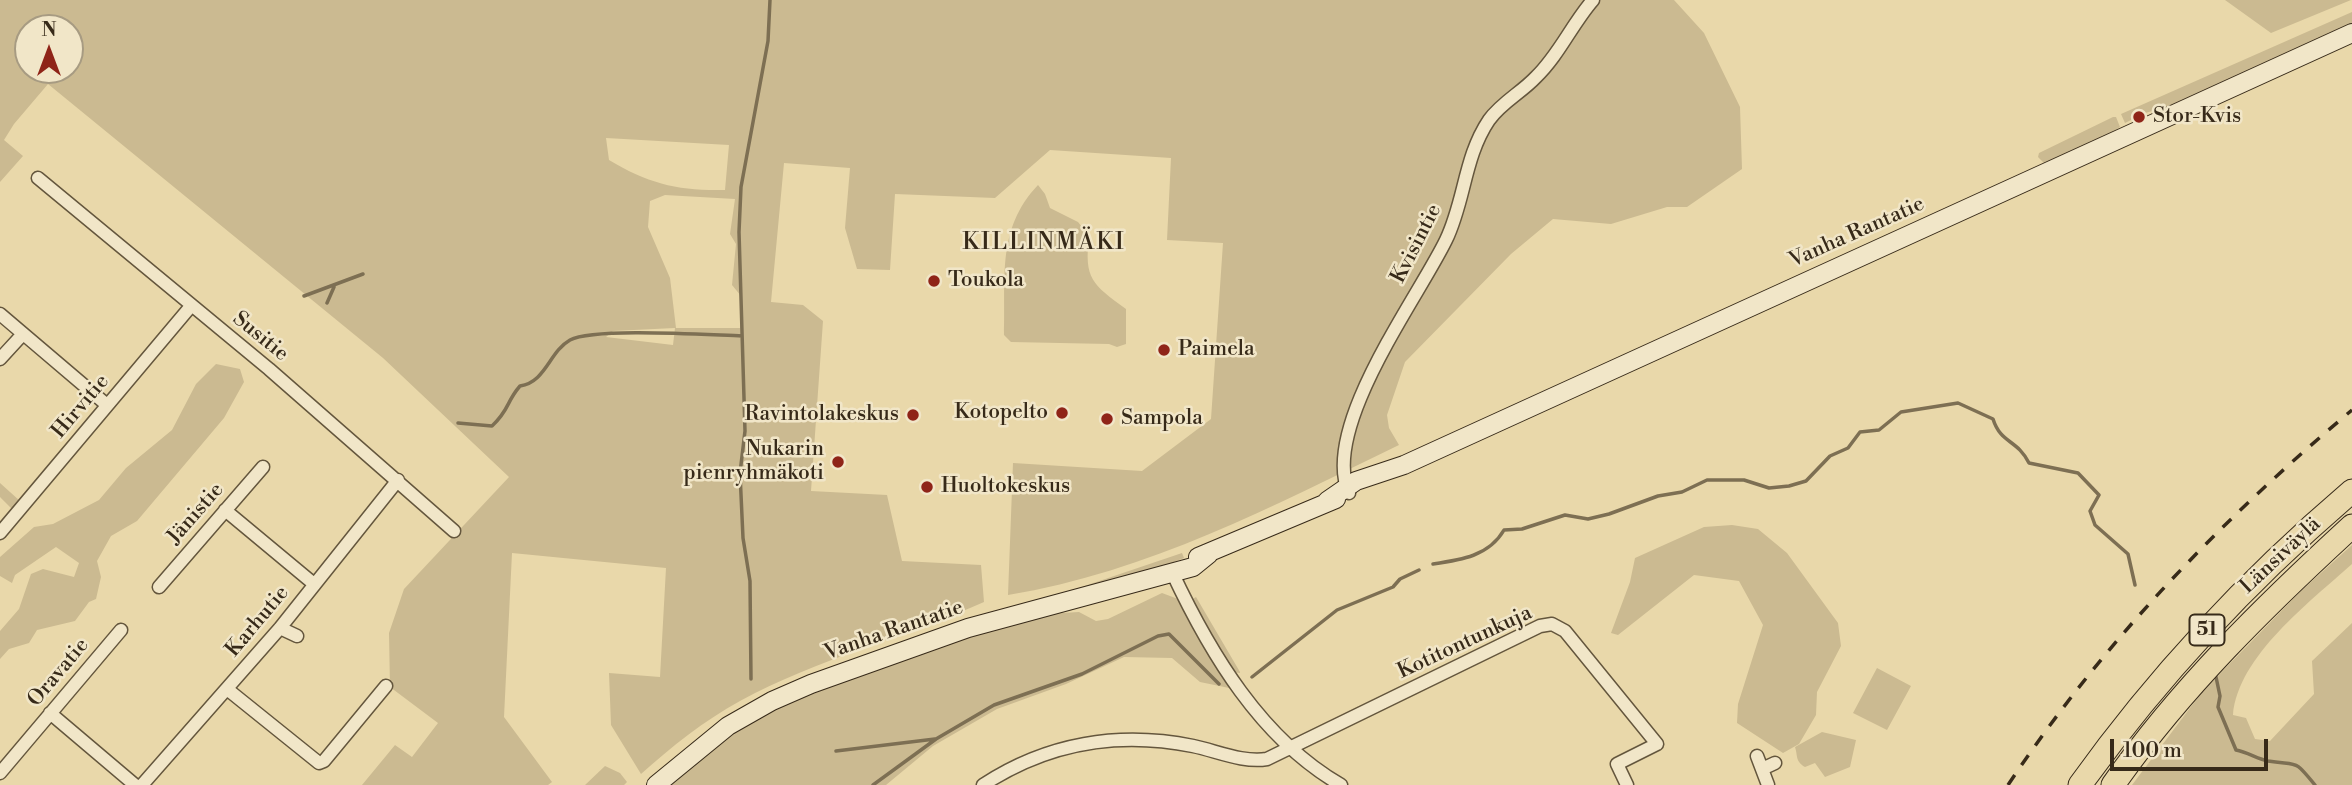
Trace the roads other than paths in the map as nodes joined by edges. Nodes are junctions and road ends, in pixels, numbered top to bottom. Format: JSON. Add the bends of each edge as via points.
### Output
{"nodes":[{"id":1,"x":1593,"y":0,"type":"edge"},
{"id":2,"x":2352,"y":33,"type":"edge"},
{"id":3,"x":38,"y":178,"type":"dead end"},
{"id":4,"x":191,"y":306,"type":"junction"},
{"id":5,"x":0,"y":314,"type":"edge"},
{"id":6,"x":22,"y":335,"type":"junction"},
{"id":7,"x":0,"y":359,"type":"edge"},
{"id":8,"x":107,"y":405,"type":"junction"},
{"id":9,"x":263,"y":467,"type":"dead end"},
{"id":10,"x":398,"y":480,"type":"junction"},
{"id":11,"x":1348,"y":491,"type":"junction"},
{"id":12,"x":2352,"y":491,"type":"edge"},
{"id":13,"x":225,"y":510,"type":"junction"},
{"id":14,"x":2352,"y":526,"type":"edge"},
{"id":15,"x":453,"y":531,"type":"dead end"},
{"id":16,"x":0,"y":533,"type":"edge"},
{"id":17,"x":1172,"y":572,"type":"junction"},
{"id":18,"x":314,"y":584,"type":"junction"},
{"id":19,"x":159,"y":587,"type":"dead end"},
{"id":20,"x":280,"y":628,"type":"junction"},
{"id":21,"x":121,"y":629,"type":"dead end"},
{"id":22,"x":297,"y":636,"type":"dead end"},
{"id":23,"x":386,"y":686,"type":"dead end"},
{"id":24,"x":227,"y":689,"type":"junction"},
{"id":25,"x":50,"y":713,"type":"junction"},
{"id":26,"x":1290,"y":748,"type":"junction"},
{"id":27,"x":1775,"y":763,"type":"dead end"},
{"id":28,"x":0,"y":773,"type":"edge"},
{"id":29,"x":135,"y":785,"type":"edge"},
{"id":30,"x":142,"y":785,"type":"edge"},
{"id":31,"x":656,"y":785,"type":"edge"},
{"id":32,"x":983,"y":785,"type":"edge"},
{"id":33,"x":1341,"y":785,"type":"edge"},
{"id":34,"x":1627,"y":785,"type":"edge"},
{"id":35,"x":1768,"y":785,"type":"edge"},
{"id":36,"x":2080,"y":785,"type":"edge"},
{"id":37,"x":2113,"y":785,"type":"edge"}],
"edges":[{"from":1,"to":11,"type":"street","name":"Kvisintie","via":[[1557,53],[1536,78],[1499,107],[1477,140],[1447,240],[1396,324],[1366,386],[1343,466]]},
{"from":2,"to":11,"type":"main road","name":"Vanha Rantatie","via":[[1381,474],[1370,486]]},
{"from":3,"to":4,"type":"street","name":"Susitie"},
{"from":4,"to":8,"type":"street","name":"Hirvitie"},
{"from":4,"to":10,"type":"street","name":"Susitie"},
{"from":5,"to":6,"type":"street"},
{"from":6,"to":7,"type":"street"},
{"from":6,"to":8,"type":"street"},
{"from":8,"to":16,"type":"street","name":"Hirvitie"},
{"from":9,"to":13,"type":"street","name":"Jänistie"},
{"from":10,"to":15,"type":"street","name":"Susitie"},
{"from":10,"to":18,"type":"street","name":"Karhutie"},
{"from":11,"to":17,"type":"main road","name":"Vanha Rantatie","via":[[1209,554],[1193,567]]},
{"from":12,"to":36,"type":"highway","name":"Länsiväylä","number":"51","via":[[2258,576],[2203,634]]},
{"from":13,"to":18,"type":"street"},
{"from":13,"to":19,"type":"street","name":"Jänistie"},
{"from":14,"to":37,"type":"highway","name":"Länsiväylä","number":"51","via":[[2250,624],[2171,709]]},
{"from":17,"to":26,"type":"street","via":[[1226,673]]},
{"from":17,"to":31,"type":"main road","name":"Vanha Rantatie","via":[[968,628],[811,684],[728,726]]},
{"from":18,"to":20,"type":"street","name":"Karhutie"},
{"from":20,"to":22,"type":"street"},
{"from":20,"to":24,"type":"street","name":"Karhutie"},
{"from":21,"to":25,"type":"street","name":"Oravatie"},
{"from":23,"to":24,"type":"street","via":[[319,763]]},
{"from":24,"to":30,"type":"street","name":"Karhutie"},
{"from":25,"to":28,"type":"street","name":"Oravatie"},
{"from":25,"to":29,"type":"street"},
{"from":26,"to":32,"type":"street","via":[[1255,760],[1168,741],[1106,739],[1044,755]]},
{"from":26,"to":33,"type":"street"},
{"from":26,"to":34,"type":"street","name":"Kotitontunkuja","via":[[1552,624],[1565,631],[1657,744],[1617,764]]},
{"from":27,"to":35,"type":"street","via":[[1760,763]]}]}
